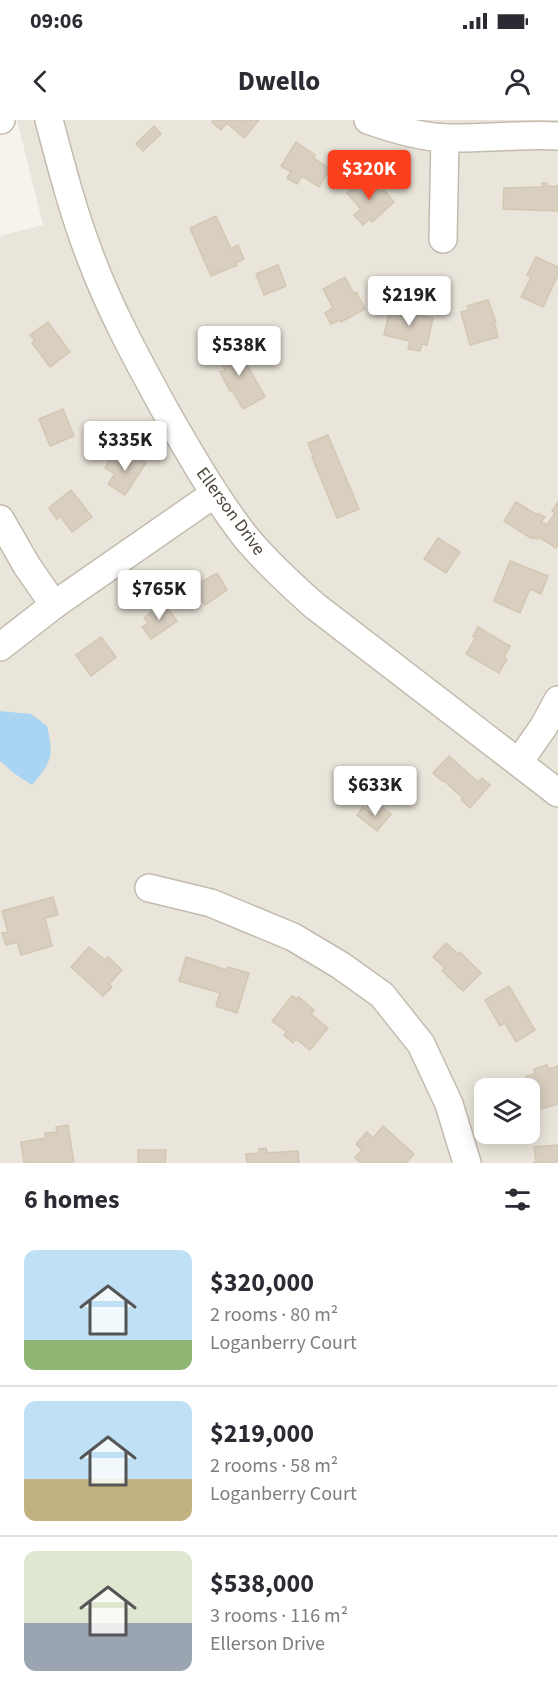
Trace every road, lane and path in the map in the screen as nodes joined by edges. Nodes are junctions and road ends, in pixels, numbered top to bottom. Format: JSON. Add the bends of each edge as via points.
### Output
{"nodes":[{"id":1,"x":49,"y":120,"type":"edge"},
{"id":2,"x":368,"y":120,"type":"edge"},
{"id":3,"x":558,"y":136,"type":"edge"},
{"id":4,"x":446,"y":138,"type":"junction"},
{"id":5,"x":443,"y":239,"type":"dead end"},
{"id":6,"x":214,"y":494,"type":"junction"},
{"id":7,"x":0,"y":519,"type":"edge"},
{"id":8,"x":54,"y":605,"type":"junction"},
{"id":9,"x":0,"y":647,"type":"edge"},
{"id":10,"x":558,"y":700,"type":"edge"},
{"id":11,"x":519,"y":762,"type":"junction"},
{"id":12,"x":558,"y":793,"type":"edge"},
{"id":13,"x":149,"y":888,"type":"dead end"},
{"id":14,"x":467,"y":1163,"type":"edge"}],
"edges":[{"from":1,"to":6,"type":"street","name":"Ellerson Drive","via":[[90,255],[110,302],[150,383]]},
{"from":2,"to":4,"type":"street"},
{"from":3,"to":4,"type":"street"},
{"from":4,"to":5,"type":"street"},
{"from":6,"to":8,"type":"street"},
{"from":6,"to":11,"type":"street","name":"Ellerson Drive","via":[[252,544],[315,606]]},
{"from":7,"to":8,"type":"street"},
{"from":8,"to":9,"type":"street"},
{"from":10,"to":11,"type":"street"},
{"from":11,"to":12,"type":"street","name":"Ellerson Drive"},
{"from":13,"to":14,"type":"street","via":[[211,903],[293,936],[382,995],[421,1044],[449,1104]]}]}
